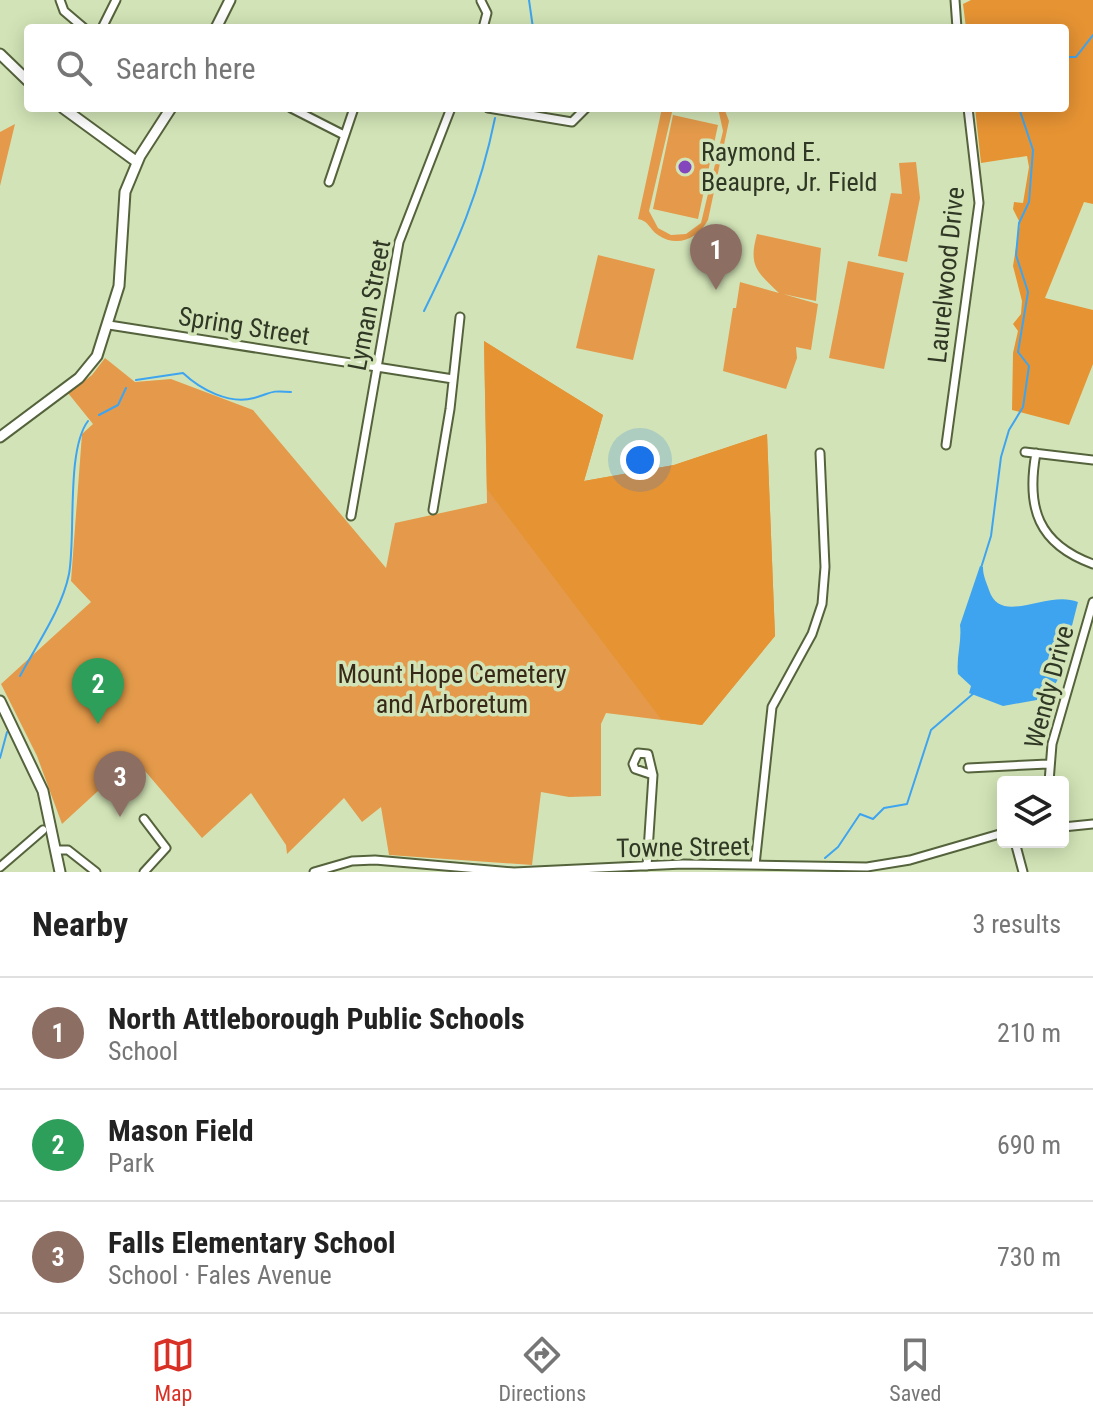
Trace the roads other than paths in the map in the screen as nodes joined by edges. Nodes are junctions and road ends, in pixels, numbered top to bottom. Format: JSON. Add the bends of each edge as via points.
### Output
{"nodes":[{"id":1,"x":60,"y":0,"type":"edge"},
{"id":2,"x":116,"y":0,"type":"edge"},
{"id":3,"x":230,"y":0,"type":"edge"},
{"id":4,"x":955,"y":0,"type":"edge"},
{"id":5,"x":481,"y":1,"type":"edge"},
{"id":6,"x":79,"y":24,"type":"edge"},
{"id":7,"x":104,"y":24,"type":"edge"},
{"id":8,"x":218,"y":24,"type":"edge"},
{"id":9,"x":485,"y":24,"type":"edge"},
{"id":10,"x":957,"y":24,"type":"edge"},
{"id":11,"x":0,"y":56,"type":"edge"},
{"id":12,"x":24,"y":77,"type":"edge"},
{"id":13,"x":68,"y":112,"type":"edge"},
{"id":14,"x":168,"y":112,"type":"edge"},
{"id":15,"x":299,"y":112,"type":"edge"},
{"id":16,"x":353,"y":112,"type":"edge"},
{"id":17,"x":449,"y":112,"type":"edge"},
{"id":18,"x":512,"y":112,"type":"edge"},
{"id":19,"x":582,"y":112,"type":"edge"},
{"id":20,"x":968,"y":112,"type":"edge"},
{"id":21,"x":344,"y":135,"type":"junction"},
{"id":22,"x":137,"y":162,"type":"junction"},
{"id":23,"x":329,"y":182,"type":"dead end"},
{"id":24,"x":460,"y":317,"type":"dead end"},
{"id":25,"x":109,"y":325,"type":"junction"},
{"id":26,"x":376,"y":368,"type":"junction"},
{"id":27,"x":453,"y":379,"type":"junction"},
{"id":28,"x":0,"y":437,"type":"edge"},
{"id":29,"x":946,"y":445,"type":"dead end"},
{"id":30,"x":1025,"y":452,"type":"dead end"},
{"id":31,"x":820,"y":453,"type":"dead end"},
{"id":32,"x":1036,"y":453,"type":"junction"},
{"id":33,"x":1093,"y":460,"type":"edge"},
{"id":34,"x":433,"y":510,"type":"dead end"},
{"id":35,"x":351,"y":516,"type":"dead end"},
{"id":36,"x":1093,"y":564,"type":"edge"},
{"id":37,"x":1093,"y":602,"type":"edge"},
{"id":38,"x":0,"y":701,"type":"edge"},
{"id":39,"x":1048,"y":764,"type":"junction"},
{"id":40,"x":968,"y":768,"type":"dead end"},
{"id":41,"x":653,"y":775,"type":"dead end"},
{"id":42,"x":1049,"y":776,"type":"edge"},
{"id":43,"x":144,"y":819,"type":"dead end"},
{"id":44,"x":1093,"y":824,"type":"edge"},
{"id":45,"x":1069,"y":826,"type":"edge"},
{"id":46,"x":43,"y":830,"type":"dead end"},
{"id":47,"x":997,"y":835,"type":"edge"},
{"id":48,"x":1017,"y":848,"type":"edge"},
{"id":49,"x":57,"y":850,"type":"junction"},
{"id":50,"x":755,"y":865,"type":"junction"},
{"id":51,"x":647,"y":866,"type":"junction"},
{"id":52,"x":0,"y":867,"type":"edge"},
{"id":53,"x":863,"y":869,"type":"edge"},
{"id":54,"x":590,"y":871,"type":"edge"},
{"id":55,"x":60,"y":872,"type":"edge"},
{"id":56,"x":96,"y":872,"type":"edge"},
{"id":57,"x":144,"y":872,"type":"edge"},
{"id":58,"x":314,"y":872,"type":"edge"},
{"id":59,"x":1023,"y":872,"type":"edge"}],
"edges":[{"from":1,"to":6,"type":"street"},
{"from":2,"to":7,"type":"street"},
{"from":3,"to":8,"type":"street"},
{"from":4,"to":10,"type":"street"},
{"from":5,"to":9,"type":"street","via":[[487,13]]},
{"from":11,"to":12,"type":"street"},
{"from":13,"to":22,"type":"street"},
{"from":14,"to":22,"type":"street"},
{"from":15,"to":21,"type":"street"},
{"from":16,"to":21,"type":"street"},
{"from":17,"to":26,"type":"street","name":"Lyman Street","via":[[399,242]]},
{"from":18,"to":19,"type":"street","via":[[572,122]]},
{"from":20,"to":29,"type":"street","name":"Laurelwood Drive","via":[[979,203]]},
{"from":21,"to":23,"type":"street"},
{"from":22,"to":25,"type":"street","via":[[125,192],[122,268]]},
{"from":24,"to":27,"type":"street"},
{"from":25,"to":26,"type":"street","name":"Spring Street"},
{"from":25,"to":28,"type":"street","via":[[85,373]]},
{"from":26,"to":27,"type":"street","name":"Spring Street"},
{"from":26,"to":35,"type":"street","name":"Lyman Street"},
{"from":27,"to":34,"type":"street"},
{"from":30,"to":32,"type":"street"},
{"from":31,"to":50,"type":"street","via":[[825,590],[817,622],[772,707]]},
{"from":32,"to":33,"type":"street"},
{"from":32,"to":36,"type":"street","via":[[1031,484],[1042,526],[1056,544]]},
{"from":37,"to":39,"type":"street","name":"Wendy Drive"},
{"from":38,"to":49,"type":"street","via":[[33,763]]},
{"from":39,"to":40,"type":"street"},
{"from":39,"to":42,"type":"street","name":"Wendy Drive"},
{"from":41,"to":51,"type":"street"},
{"from":43,"to":57,"type":"street","via":[[166,848]]},
{"from":44,"to":45,"type":"street"},
{"from":46,"to":52,"type":"street"},
{"from":47,"to":53,"type":"street","name":"Towne Street"},
{"from":48,"to":59,"type":"street"},
{"from":49,"to":55,"type":"street"},
{"from":49,"to":56,"type":"street","via":[[68,850]]},
{"from":50,"to":51,"type":"street","name":"Towne Street"},
{"from":50,"to":53,"type":"street","name":"Towne Street"},
{"from":51,"to":54,"type":"street","name":"Towne Street"},
{"from":54,"to":58,"type":"street","name":"Towne Street","via":[[514,872],[375,860]]}]}
